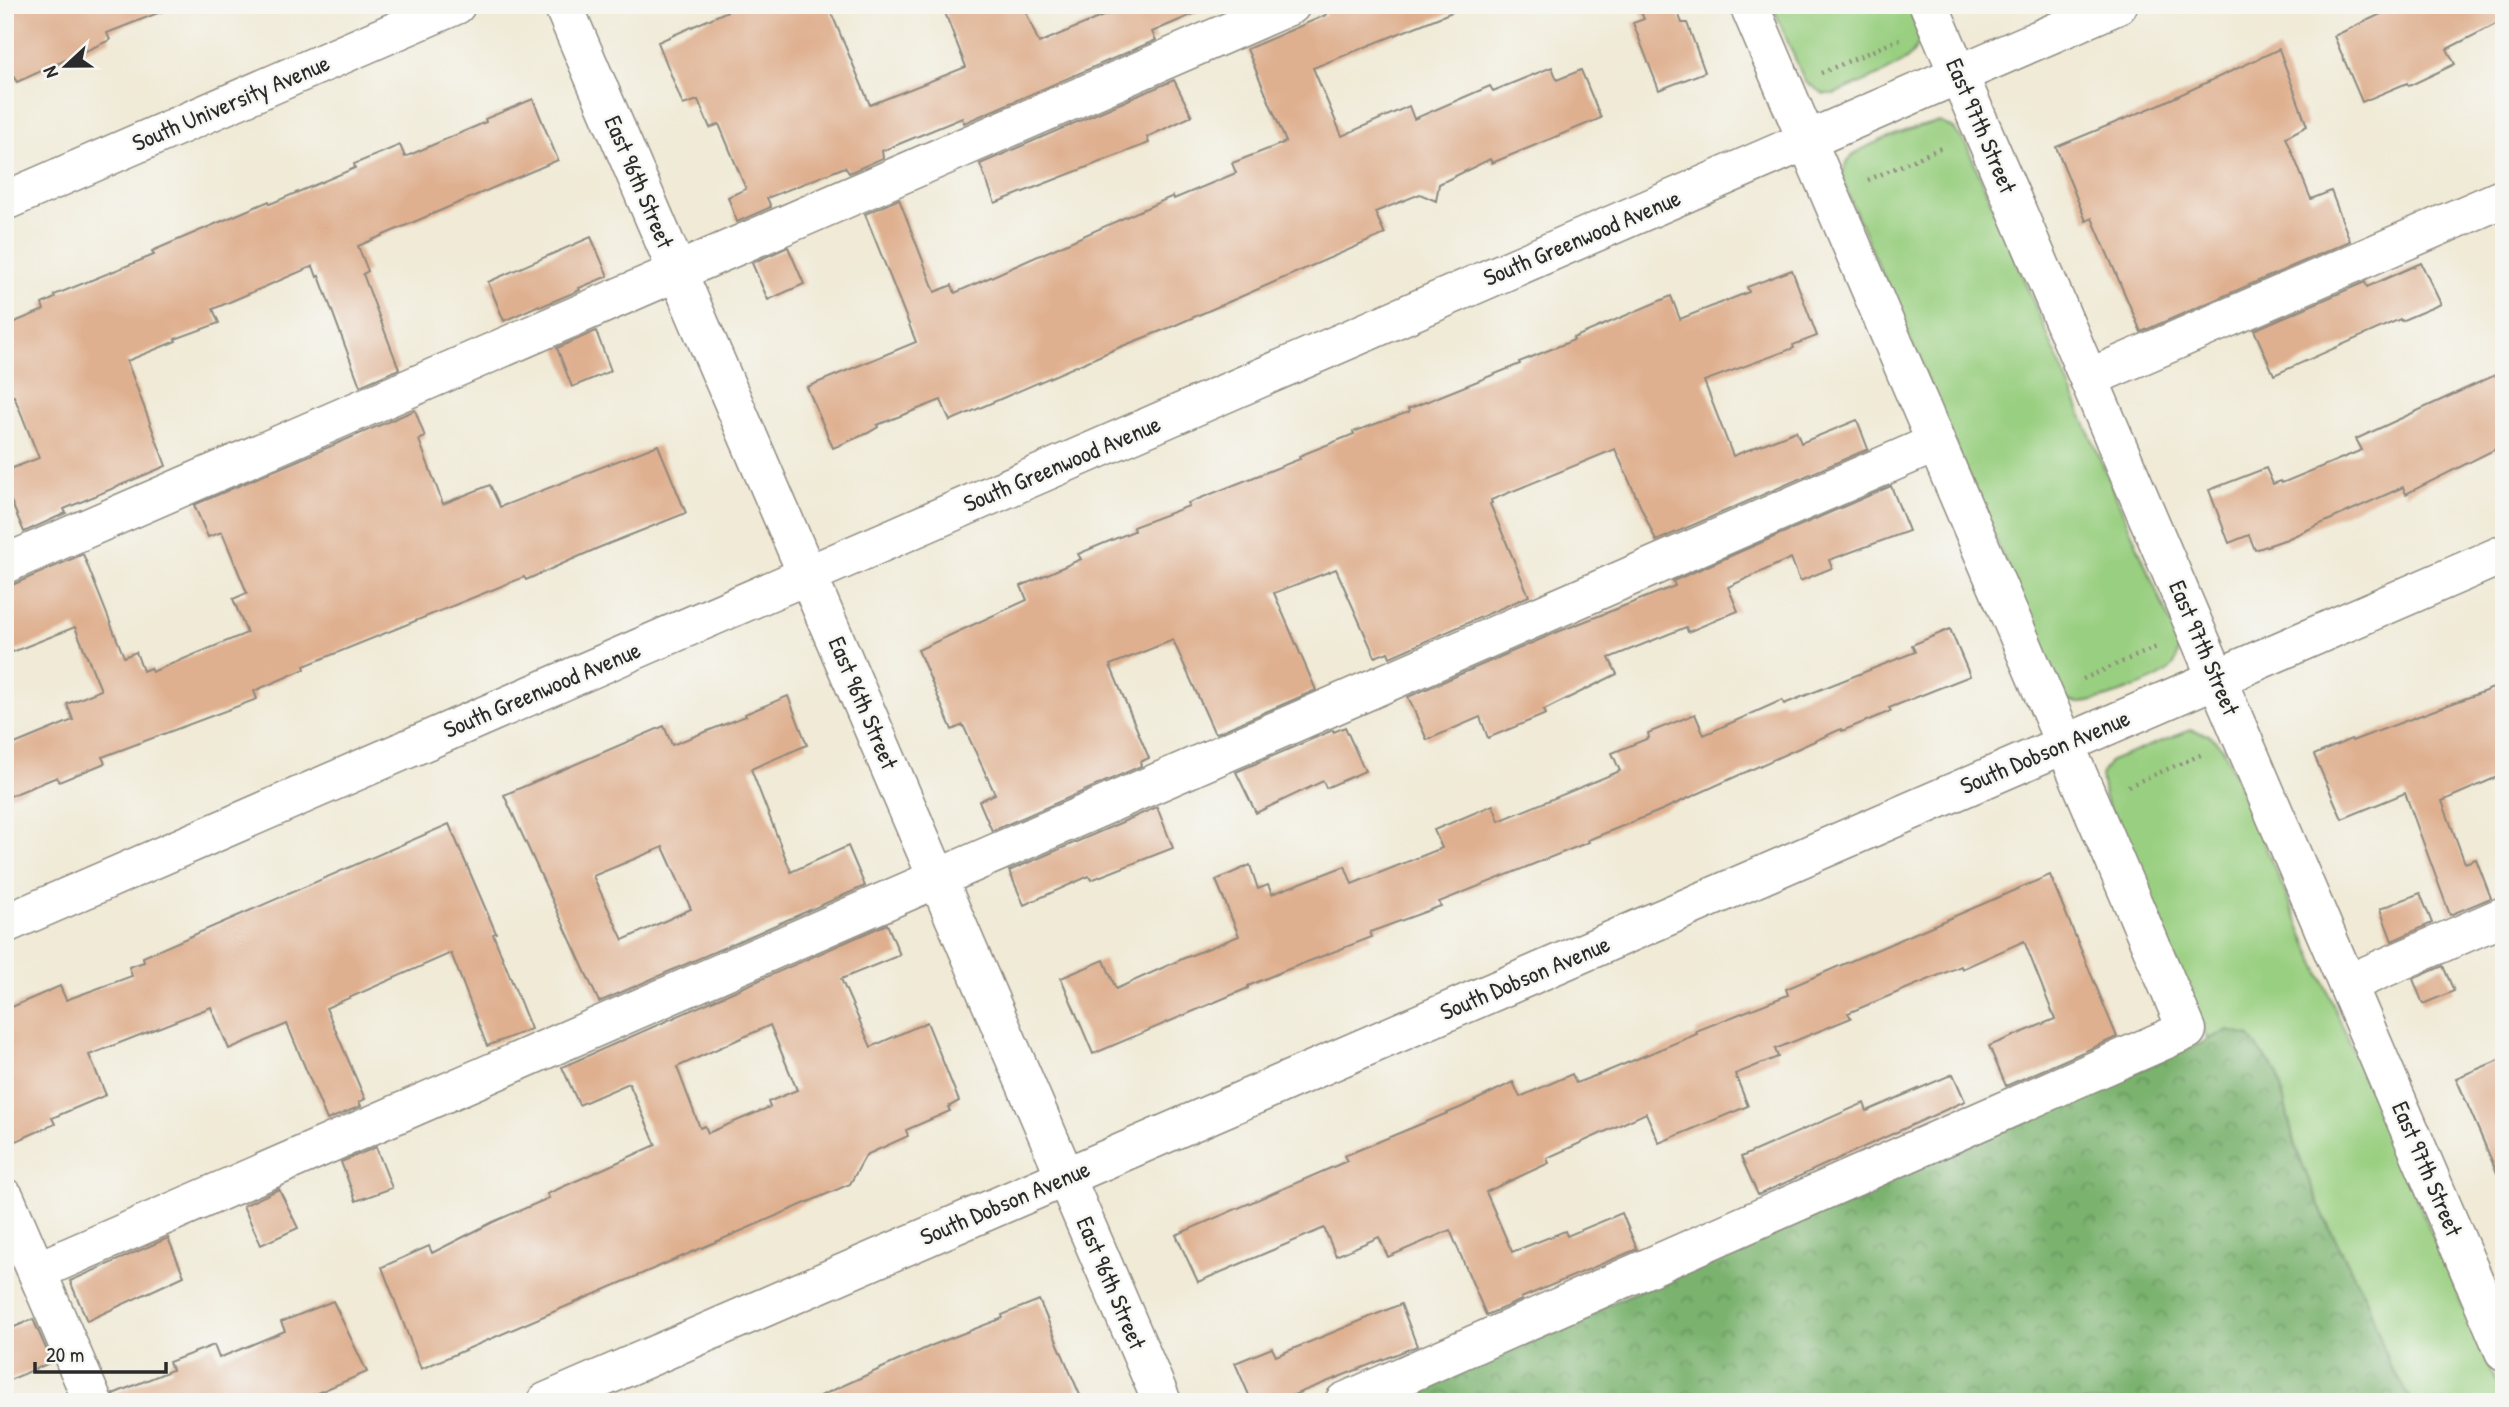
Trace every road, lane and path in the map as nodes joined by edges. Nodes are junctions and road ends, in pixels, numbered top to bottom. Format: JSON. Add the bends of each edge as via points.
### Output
{"nodes":[{"id":1,"x":456,"y":5,"type":"edge"},
{"id":2,"x":563,"y":5,"type":"edge"},
{"id":3,"x":1291,"y":5,"type":"edge"},
{"id":4,"x":1748,"y":5,"type":"edge"},
{"id":5,"x":1929,"y":5,"type":"edge"},
{"id":6,"x":2118,"y":5,"type":"edge"},
{"id":7,"x":1901,"y":38,"type":"dead end"},
{"id":8,"x":1959,"y":74,"type":"junction"},
{"id":9,"x":1815,"y":76,"type":"dead end"},
{"id":10,"x":1807,"y":141,"type":"junction"},
{"id":11,"x":1954,"y":142,"type":"dead end"},
{"id":12,"x":1861,"y":183,"type":"dead end"},
{"id":13,"x":2504,"y":198,"type":"edge"},
{"id":14,"x":5,"y":201,"type":"edge"},
{"id":15,"x":678,"y":272,"type":"junction"},
{"id":16,"x":2089,"y":377,"type":"junction"},
{"id":17,"x":1936,"y":443,"type":"junction"},
{"id":18,"x":2504,"y":554,"type":"edge"},
{"id":19,"x":5,"y":564,"type":"edge"},
{"id":20,"x":808,"y":575,"type":"junction"},
{"id":21,"x":2169,"y":642,"type":"dead end"},
{"id":22,"x":2216,"y":678,"type":"junction"},
{"id":23,"x":2073,"y":683,"type":"dead end"},
{"id":24,"x":2064,"y":744,"type":"junction"},
{"id":25,"x":2205,"y":753,"type":"dead end"},
{"id":26,"x":2121,"y":789,"type":"dead end"},
{"id":27,"x":937,"y":878,"type":"junction"},
{"id":28,"x":2504,"y":916,"type":"edge"},
{"id":29,"x":5,"y":923,"type":"edge"},
{"id":30,"x":2347,"y":984,"type":"junction"},
{"id":31,"x":1065,"y":1177,"type":"junction"},
{"id":32,"x":5,"y":1198,"type":"edge"},
{"id":33,"x":37,"y":1271,"type":"junction"},
{"id":34,"x":2491,"y":1285,"type":"edge"},
{"id":35,"x":2504,"y":1351,"type":"edge"},
{"id":36,"x":93,"y":1402,"type":"edge"},
{"id":37,"x":546,"y":1402,"type":"edge"},
{"id":38,"x":1162,"y":1402,"type":"edge"},
{"id":39,"x":1344,"y":1402,"type":"edge"}],
"edges":[{"from":1,"to":14,"type":"street","name":"South University Avenue"},
{"from":2,"to":15,"type":"street","name":"East 96th Street"},
{"from":3,"to":15,"type":"street"},
{"from":4,"to":10,"type":"street"},
{"from":5,"to":8,"type":"street","name":"East 97th Street"},
{"from":6,"to":8,"type":"street","name":"South Greenwood Avenue"},
{"from":7,"to":9,"type":"path"},
{"from":8,"to":10,"type":"street","name":"South Greenwood Avenue"},
{"from":8,"to":16,"type":"street","name":"East 97th Street"},
{"from":10,"to":17,"type":"street"},
{"from":10,"to":20,"type":"street","name":"South Greenwood Avenue"},
{"from":11,"to":12,"type":"path"},
{"from":13,"to":16,"type":"street"},
{"from":15,"to":19,"type":"street"},
{"from":15,"to":20,"type":"street","name":"East 96th Street"},
{"from":16,"to":22,"type":"street","name":"East 97th Street"},
{"from":17,"to":24,"type":"street"},
{"from":17,"to":27,"type":"street"},
{"from":18,"to":22,"type":"street","name":"South Dobson Avenue"},
{"from":20,"to":27,"type":"street","name":"East 96th Street"},
{"from":20,"to":29,"type":"street","name":"South Greenwood Avenue"},
{"from":21,"to":23,"type":"path"},
{"from":22,"to":24,"type":"street","name":"South Dobson Avenue"},
{"from":22,"to":30,"type":"street","name":"East 97th Street"},
{"from":24,"to":31,"type":"street","name":"South Dobson Avenue"},
{"from":24,"to":39,"type":"street","via":[[2186,1030]]},
{"from":25,"to":26,"type":"path"},
{"from":27,"to":31,"type":"street","name":"East 96th Street"},
{"from":27,"to":33,"type":"street"},
{"from":28,"to":30,"type":"street"},
{"from":30,"to":34,"type":"street","name":"East 97th Street"},
{"from":31,"to":37,"type":"street","name":"South Dobson Avenue"},
{"from":31,"to":38,"type":"street","name":"East 96th Street"},
{"from":32,"to":33,"type":"street"},
{"from":33,"to":36,"type":"street"},
{"from":34,"to":35,"type":"street","name":"East 97th Street"}]}
